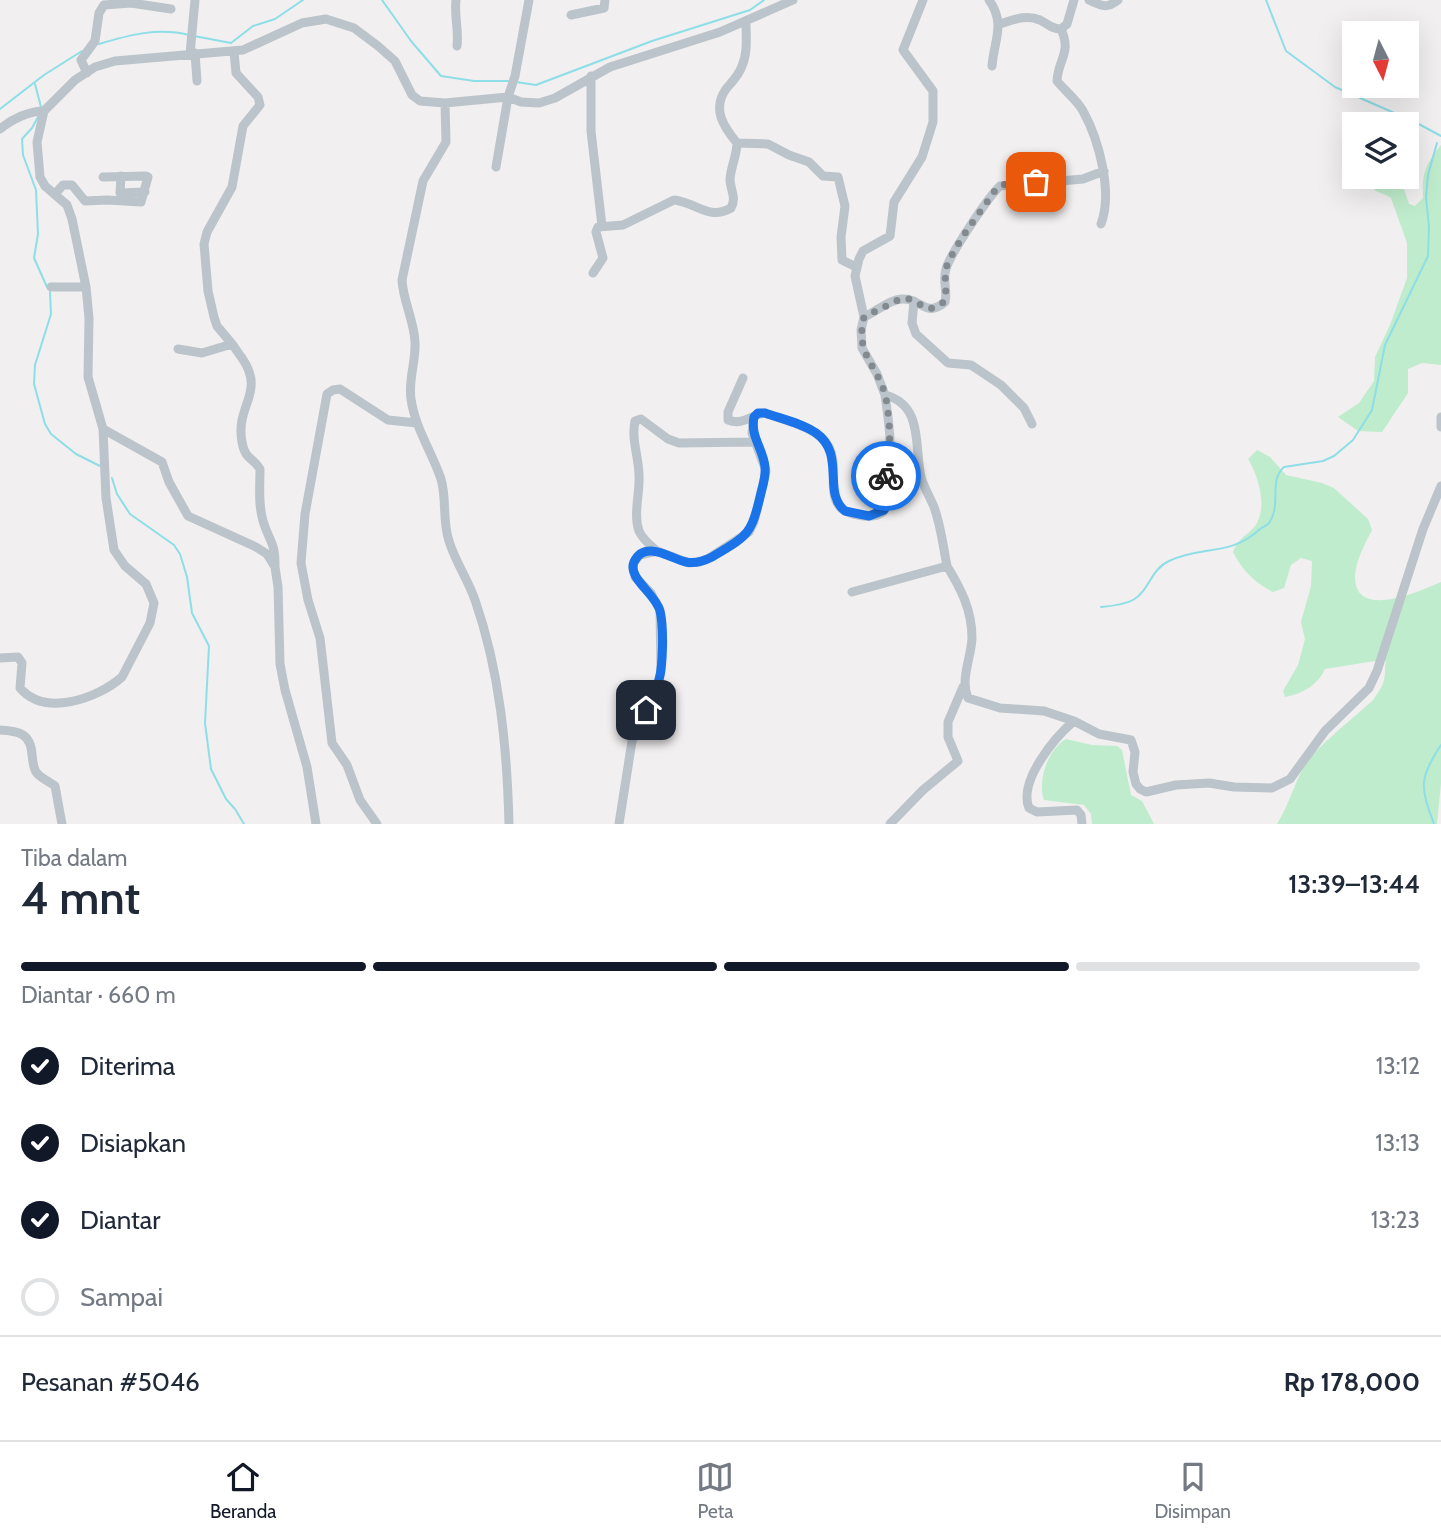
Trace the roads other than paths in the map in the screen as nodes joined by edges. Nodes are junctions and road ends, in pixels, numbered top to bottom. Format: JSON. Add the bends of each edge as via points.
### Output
{"nodes":[{"id":1,"x":195,"y":0,"type":"edge"},
{"id":2,"x":456,"y":0,"type":"edge"},
{"id":3,"x":529,"y":0,"type":"edge"},
{"id":4,"x":605,"y":0,"type":"edge"},
{"id":5,"x":793,"y":0,"type":"edge"},
{"id":6,"x":923,"y":0,"type":"edge"},
{"id":7,"x":989,"y":0,"type":"edge"},
{"id":8,"x":1074,"y":0,"type":"edge"},
{"id":9,"x":1089,"y":0,"type":"edge"},
{"id":10,"x":1118,"y":0,"type":"edge"},
{"id":11,"x":171,"y":9,"type":"dead end"},
{"id":12,"x":571,"y":15,"type":"dead end"},
{"id":13,"x":746,"y":23,"type":"junction"},
{"id":14,"x":1000,"y":24,"type":"junction"},
{"id":15,"x":1061,"y":29,"type":"junction"},
{"id":16,"x":457,"y":46,"type":"dead end"},
{"id":17,"x":234,"y":52,"type":"junction"},
{"id":18,"x":192,"y":53,"type":"junction"},
{"id":19,"x":992,"y":66,"type":"dead end"},
{"id":20,"x":86,"y":73,"type":"junction"},
{"id":21,"x":591,"y":76,"type":"junction"},
{"id":22,"x":197,"y":80,"type":"dead end"},
{"id":23,"x":508,"y":97,"type":"junction"},
{"id":24,"x":445,"y":103,"type":"junction"},
{"id":25,"x":44,"y":111,"type":"junction"},
{"id":26,"x":0,"y":129,"type":"edge"},
{"id":27,"x":737,"y":142,"type":"junction"},
{"id":28,"x":496,"y":167,"type":"dead end"},
{"id":29,"x":1104,"y":171,"type":"junction"},
{"id":30,"x":121,"y":176,"type":"junction"},
{"id":31,"x":103,"y":177,"type":"dead end"},
{"id":32,"x":145,"y":192,"type":"junction"},
{"id":33,"x":55,"y":194,"type":"junction"},
{"id":34,"x":1101,"y":224,"type":"dead end"},
{"id":35,"x":601,"y":226,"type":"junction"},
{"id":36,"x":856,"y":267,"type":"junction"},
{"id":37,"x":593,"y":273,"type":"dead end"},
{"id":38,"x":51,"y":287,"type":"dead end"},
{"id":39,"x":86,"y":287,"type":"junction"},
{"id":40,"x":914,"y":302,"type":"junction"},
{"id":41,"x":864,"y":317,"type":"junction"},
{"id":42,"x":232,"y":344,"type":"junction"},
{"id":43,"x":178,"y":349,"type":"dead end"},
{"id":44,"x":743,"y":378,"type":"dead end"},
{"id":45,"x":885,"y":395,"type":"junction"},
{"id":46,"x":754,"y":417,"type":"junction"},
{"id":47,"x":1441,"y":417,"type":"edge"},
{"id":48,"x":417,"y":423,"type":"junction"},
{"id":49,"x":1032,"y":424,"type":"dead end"},
{"id":50,"x":1441,"y":427,"type":"edge"},
{"id":51,"x":103,"y":429,"type":"junction"},
{"id":52,"x":755,"y":442,"type":"junction"},
{"id":53,"x":1441,"y":486,"type":"edge"},
{"id":54,"x":657,"y":551,"type":"junction"},
{"id":55,"x":947,"y":566,"type":"junction"},
{"id":56,"x":275,"y":567,"type":"junction"},
{"id":57,"x":852,"y":592,"type":"dead end"},
{"id":58,"x":0,"y":658,"type":"edge"},
{"id":59,"x":964,"y":687,"type":"junction"},
{"id":60,"x":1074,"y":721,"type":"junction"},
{"id":61,"x":0,"y":730,"type":"edge"},
{"id":62,"x":62,"y":824,"type":"edge"},
{"id":63,"x":316,"y":824,"type":"edge"},
{"id":64,"x":377,"y":824,"type":"edge"},
{"id":65,"x":509,"y":824,"type":"edge"},
{"id":66,"x":619,"y":824,"type":"edge"},
{"id":67,"x":890,"y":824,"type":"edge"},
{"id":68,"x":1082,"y":824,"type":"edge"}],
"edges":[{"from":1,"to":18,"type":"street"},
{"from":2,"to":16,"type":"street"},
{"from":3,"to":23,"type":"street"},
{"from":4,"to":12,"type":"street","via":[[604,8]]},
{"from":5,"to":13,"type":"street"},
{"from":6,"to":36,"type":"street","via":[[903,50],[933,91],[932,129],[922,157],[894,202],[890,236],[863,251]]},
{"from":7,"to":14,"type":"street"},
{"from":8,"to":15,"type":"street"},
{"from":9,"to":10,"type":"street","via":[[1109,6]]},
{"from":11,"to":20,"type":"street","via":[[104,5],[95,41],[80,60]]},
{"from":13,"to":21,"type":"street"},
{"from":13,"to":27,"type":"street","via":[[742,67],[724,91],[719,107],[724,127]]},
{"from":14,"to":15,"type":"street","via":[[1023,17]]},
{"from":14,"to":19,"type":"street"},
{"from":15,"to":29,"type":"street","via":[[1066,52],[1057,81],[1082,109]]},
{"from":17,"to":18,"type":"street"},
{"from":17,"to":24,"type":"street","via":[[302,23],[341,23],[395,61],[412,95],[420,101]]},
{"from":17,"to":42,"type":"street","via":[[236,73],[260,105],[243,126],[232,187],[207,232],[204,253],[214,317]]},
{"from":18,"to":20,"type":"street","via":[[115,61]]},
{"from":18,"to":22,"type":"street"},
{"from":20,"to":25,"type":"street"},
{"from":21,"to":23,"type":"street","via":[[539,103]]},
{"from":21,"to":35,"type":"street","via":[[591,131]]},
{"from":23,"to":24,"type":"street"},
{"from":23,"to":28,"type":"street"},
{"from":24,"to":48,"type":"street","via":[[446,142],[424,181],[402,280],[415,342],[409,382]]},
{"from":25,"to":26,"type":"street","via":[[22,116]]},
{"from":25,"to":33,"type":"street","via":[[37,142],[40,177]]},
{"from":27,"to":35,"type":"street","via":[[730,178],[731,208],[716,214],[674,200],[623,225]]},
{"from":27,"to":36,"type":"street","via":[[768,144],[809,162],[823,176],[838,177],[845,206],[842,260]]},
{"from":29,"to":34,"type":"street"},
{"from":29,"to":40,"type":"street","via":[[1083,179],[1000,186],[948,262],[945,302],[929,309]]},
{"from":30,"to":31,"type":"street"},
{"from":30,"to":32,"type":"street","via":[[120,192]]},
{"from":30,"to":32,"type":"street","via":[[148,177]]},
{"from":32,"to":33,"type":"street","via":[[141,202],[85,201],[72,185],[64,185]]},
{"from":33,"to":39,"type":"street","via":[[67,205],[72,219]]},
{"from":35,"to":37,"type":"street","via":[[596,232],[603,258]]},
{"from":36,"to":41,"type":"street"},
{"from":38,"to":39,"type":"street"},
{"from":39,"to":51,"type":"street","via":[[88,377]]},
{"from":40,"to":41,"type":"street","via":[[895,300]]},
{"from":40,"to":49,"type":"street","via":[[916,334],[948,363],[971,365],[1001,385],[1024,408]]},
{"from":41,"to":45,"type":"street","via":[[862,348]]},
{"from":42,"to":43,"type":"street","via":[[202,353]]},
{"from":42,"to":56,"type":"street","via":[[252,375],[241,441],[247,457],[260,469],[260,508],[273,542]]},
{"from":44,"to":46,"type":"street","via":[[728,418],[739,422]]},
{"from":45,"to":46,"type":"street","via":[[890,446],[885,471],[890,498],[876,514],[862,516],[839,506],[834,493],[834,462],[828,445],[816,433],[765,413]]},
{"from":45,"to":55,"type":"street","via":[[904,404],[915,423],[921,475],[938,520]]},
{"from":46,"to":52,"type":"street"},
{"from":47,"to":50,"type":"street"},
{"from":48,"to":64,"type":"street","via":[[391,422],[340,389],[327,394],[305,514],[301,563],[320,638],[329,734],[359,800]]},
{"from":48,"to":65,"type":"street","via":[[440,477],[449,541],[475,599],[492,656],[503,723]]},
{"from":51,"to":56,"type":"street","via":[[162,462],[188,516],[256,547]]},
{"from":51,"to":58,"type":"street","via":[[114,550],[151,592],[154,613],[150,623],[122,677],[100,691],[66,702],[38,702],[27,696],[20,688],[22,663],[18,657]]},
{"from":52,"to":54,"type":"street","via":[[766,471],[749,532],[700,562],[689,563]]},
{"from":52,"to":54,"type":"street","via":[[679,443],[641,419],[635,421],[637,520],[646,542]]},
{"from":53,"to":60,"type":"street","via":[[1369,688],[1325,731],[1290,779],[1272,788],[1209,783],[1146,792],[1136,784],[1136,752],[1131,740],[1098,734]]},
{"from":54,"to":66,"type":"street","via":[[640,555],[633,569],[660,610],[660,671],[632,741]]},
{"from":55,"to":57,"type":"street"},
{"from":55,"to":59,"type":"street","via":[[969,611],[971,651]]},
{"from":56,"to":63,"type":"street","via":[[280,664],[307,767]]},
{"from":59,"to":60,"type":"street","via":[[975,702],[1044,710]]},
{"from":59,"to":67,"type":"street","via":[[948,722],[948,737],[958,761]]},
{"from":60,"to":68,"type":"street","via":[[1055,737],[1026,799],[1032,811],[1077,810]]},
{"from":61,"to":62,"type":"street","via":[[18,731],[27,739],[34,770],[55,786]]}]}
